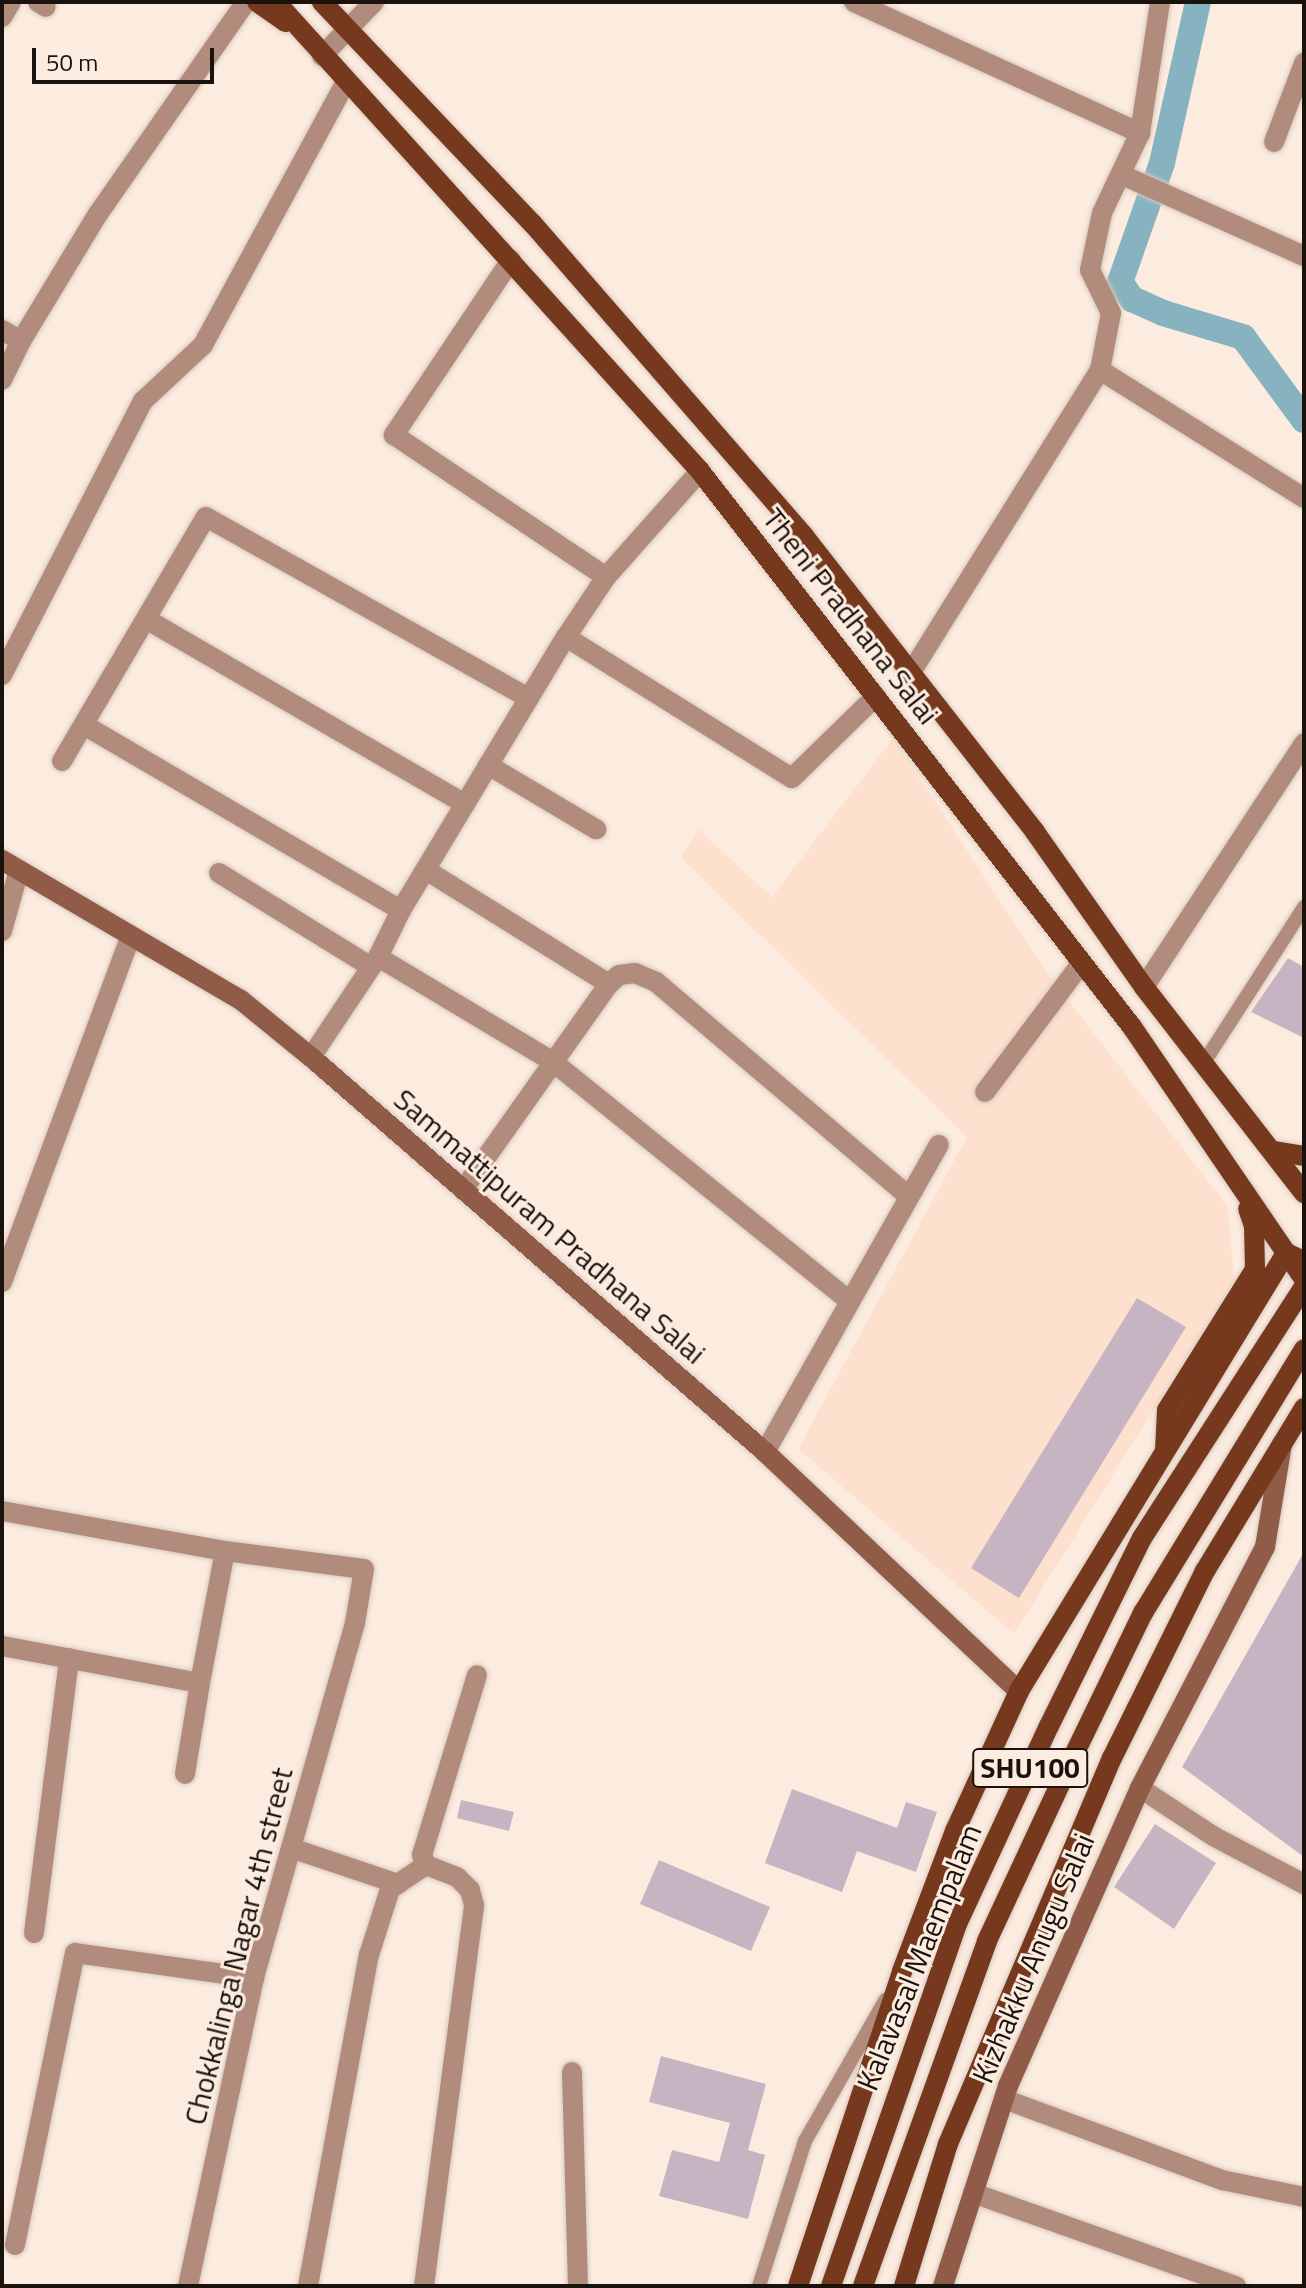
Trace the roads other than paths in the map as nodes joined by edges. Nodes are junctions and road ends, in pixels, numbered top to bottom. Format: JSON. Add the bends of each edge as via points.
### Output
{"nodes":[{"id":1,"x":11,"y":2,"type":"edge"},
{"id":2,"x":246,"y":2,"type":"edge"},
{"id":3,"x":257,"y":2,"type":"edge"},
{"id":4,"x":276,"y":2,"type":"edge"},
{"id":5,"x":374,"y":2,"type":"edge"},
{"id":6,"x":854,"y":2,"type":"edge"},
{"id":7,"x":1160,"y":2,"type":"edge"},
{"id":8,"x":323,"y":6,"type":"edge"},
{"id":9,"x":2,"y":17,"type":"edge"},
{"id":10,"x":299,"y":31,"type":"junction"},
{"id":11,"x":347,"y":31,"type":"junction"},
{"id":12,"x":322,"y":56,"type":"junction"},
{"id":13,"x":1304,"y":63,"type":"edge"},
{"id":14,"x":346,"y":82,"type":"junction"},
{"id":15,"x":1140,"y":133,"type":"junction"},
{"id":16,"x":1274,"y":142,"type":"dead end"},
{"id":17,"x":1131,"y":181,"type":"junction"},
{"id":18,"x":1304,"y":256,"type":"edge"},
{"id":19,"x":511,"y":260,"type":"junction"},
{"id":20,"x":2,"y":330,"type":"edge"},
{"id":21,"x":21,"y":341,"type":"junction"},
{"id":22,"x":1100,"y":370,"type":"junction"},
{"id":23,"x":2,"y":380,"type":"edge"},
{"id":24,"x":700,"y":471,"type":"junction"},
{"id":25,"x":1304,"y":498,"type":"edge"},
{"id":26,"x":606,"y":577,"type":"junction"},
{"id":27,"x":146,"y":619,"type":"junction"},
{"id":28,"x":566,"y":637,"type":"junction"},
{"id":29,"x":910,"y":674,"type":"junction"},
{"id":30,"x":2,"y":675,"type":"edge"},
{"id":31,"x":876,"y":696,"type":"junction"},
{"id":32,"x":529,"y":698,"type":"junction"},
{"id":33,"x":84,"y":725,"type":"junction"},
{"id":34,"x":1304,"y":743,"type":"edge"},
{"id":35,"x":62,"y":761,"type":"dead end"},
{"id":36,"x":488,"y":765,"type":"junction"},
{"id":37,"x":465,"y":804,"type":"junction"},
{"id":38,"x":596,"y":829,"type":"dead end"},
{"id":39,"x":11,"y":865,"type":"edge"},
{"id":40,"x":426,"y":870,"type":"junction"},
{"id":41,"x":219,"y":873,"type":"dead end"},
{"id":42,"x":1304,"y":907,"type":"edge"},
{"id":43,"x":401,"y":910,"type":"junction"},
{"id":44,"x":1298,"y":930,"type":"edge"},
{"id":45,"x":2,"y":931,"type":"edge"},
{"id":46,"x":131,"y":936,"type":"junction"},
{"id":47,"x":375,"y":962,"type":"junction"},
{"id":48,"x":1080,"y":965,"type":"junction"},
{"id":49,"x":609,"y":984,"type":"junction"},
{"id":50,"x":1144,"y":987,"type":"junction"},
{"id":51,"x":311,"y":1057,"type":"junction"},
{"id":52,"x":552,"y":1061,"type":"junction"},
{"id":53,"x":1203,"y":1064,"type":"junction"},
{"id":54,"x":985,"y":1092,"type":"dead end"},
{"id":55,"x":939,"y":1145,"type":"dead end"},
{"id":56,"x":1273,"y":1151,"type":"junction"},
{"id":57,"x":1304,"y":1156,"type":"edge"},
{"id":58,"x":463,"y":1190,"type":"junction"},
{"id":59,"x":1241,"y":1190,"type":"junction"},
{"id":60,"x":1304,"y":1193,"type":"edge"},
{"id":61,"x":908,"y":1196,"type":"junction"},
{"id":62,"x":2,"y":1221,"type":"edge"},
{"id":63,"x":23,"y":1225,"type":"junction"},
{"id":64,"x":1295,"y":1257,"type":"edge"},
{"id":65,"x":1304,"y":1279,"type":"edge"},
{"id":66,"x":2,"y":1282,"type":"edge"},
{"id":67,"x":1304,"y":1287,"type":"edge"},
{"id":68,"x":848,"y":1300,"type":"junction"},
{"id":69,"x":1304,"y":1349,"type":"edge"},
{"id":70,"x":1304,"y":1408,"type":"edge"},
{"id":71,"x":1283,"y":1441,"type":"junction"},
{"id":72,"x":765,"y":1452,"type":"junction"},
{"id":73,"x":1165,"y":1454,"type":"junction"},
{"id":74,"x":2,"y":1511,"type":"edge"},
{"id":75,"x":225,"y":1551,"type":"junction"},
{"id":76,"x":2,"y":1646,"type":"edge"},
{"id":77,"x":69,"y":1658,"type":"junction"},
{"id":78,"x":477,"y":1675,"type":"dead end"},
{"id":79,"x":200,"y":1683,"type":"junction"},
{"id":80,"x":1019,"y":1691,"type":"junction"},
{"id":81,"x":185,"y":1774,"type":"dead end"},
{"id":82,"x":1140,"y":1788,"type":"junction"},
{"id":83,"x":291,"y":1848,"type":"junction"},
{"id":84,"x":426,"y":1865,"type":"junction"},
{"id":85,"x":398,"y":1884,"type":"junction"},
{"id":86,"x":1304,"y":1884,"type":"edge"},
{"id":87,"x":34,"y":1933,"type":"dead end"},
{"id":88,"x":902,"y":1971,"type":"junction"},
{"id":89,"x":254,"y":1978,"type":"junction"},
{"id":90,"x":572,"y":2072,"type":"dead end"},
{"id":91,"x":1004,"y":2099,"type":"junction"},
{"id":92,"x":973,"y":2193,"type":"junction"},
{"id":93,"x":1304,"y":2197,"type":"edge"},
{"id":94,"x":15,"y":2245,"type":"dead end"},
{"id":95,"x":188,"y":2286,"type":"edge"},
{"id":96,"x":308,"y":2286,"type":"edge"},
{"id":97,"x":424,"y":2286,"type":"edge"},
{"id":98,"x":578,"y":2286,"type":"edge"},
{"id":99,"x":759,"y":2286,"type":"edge"},
{"id":100,"x":798,"y":2286,"type":"edge"},
{"id":101,"x":831,"y":2286,"type":"edge"},
{"id":102,"x":863,"y":2286,"type":"edge"},
{"id":103,"x":904,"y":2286,"type":"edge"},
{"id":104,"x":943,"y":2286,"type":"edge"},
{"id":105,"x":1236,"y":2286,"type":"edge"}],
"edges":[{"from":1,"to":9,"type":"street"},
{"from":2,"to":21,"type":"street","via":[[98,214]]},
{"from":3,"to":10,"type":"main road","name":"Theni Pradhana Salai"},
{"from":4,"to":10,"type":"main road","name":"Theni Pradhana Salai"},
{"from":5,"to":11,"type":"street"},
{"from":6,"to":15,"type":"street"},
{"from":7,"to":15,"type":"street"},
{"from":8,"to":11,"type":"main road","name":"Theni Pradhana Salai"},
{"from":10,"to":12,"type":"main road","name":"Theni Pradhana Salai"},
{"from":11,"to":12,"type":"street"},
{"from":11,"to":29,"type":"main road","name":"Theni Pradhana Salai","via":[[533,224],[804,536]]},
{"from":12,"to":14,"type":"main road","name":"Theni Pradhana Salai"},
{"from":13,"to":16,"type":"street"},
{"from":14,"to":19,"type":"main road","name":"Theni Pradhana Salai"},
{"from":14,"to":30,"type":"street","via":[[203,345],[143,401]]},
{"from":15,"to":17,"type":"street"},
{"from":17,"to":18,"type":"street"},
{"from":17,"to":22,"type":"street","via":[[1102,213],[1090,270],[1111,313]]},
{"from":19,"to":24,"type":"main road","name":"Theni Pradhana Salai"},
{"from":19,"to":26,"type":"street","via":[[394,435]]},
{"from":20,"to":21,"type":"street"},
{"from":21,"to":23,"type":"street"},
{"from":22,"to":25,"type":"street"},
{"from":22,"to":29,"type":"street"},
{"from":24,"to":26,"type":"street"},
{"from":24,"to":31,"type":"main road","name":"Theni Pradhana Salai"},
{"from":26,"to":28,"type":"street"},
{"from":27,"to":32,"type":"street","via":[[206,517]]},
{"from":27,"to":33,"type":"street"},
{"from":27,"to":37,"type":"street"},
{"from":28,"to":31,"type":"street","via":[[792,778]]},
{"from":28,"to":32,"type":"street"},
{"from":29,"to":50,"type":"main road","name":"Theni Pradhana Salai","via":[[1035,832]]},
{"from":31,"to":48,"type":"main road","name":"Theni Pradhana Salai"},
{"from":32,"to":36,"type":"street"},
{"from":33,"to":35,"type":"street"},
{"from":33,"to":43,"type":"street"},
{"from":34,"to":50,"type":"street"},
{"from":36,"to":37,"type":"street"},
{"from":36,"to":38,"type":"street"},
{"from":37,"to":40,"type":"street"},
{"from":39,"to":45,"type":"street"},
{"from":39,"to":46,"type":"street","name":"Sammattipuram Pradhana Salai"},
{"from":40,"to":43,"type":"street"},
{"from":40,"to":49,"type":"street"},
{"from":41,"to":47,"type":"street"},
{"from":42,"to":44,"type":"lane"},
{"from":43,"to":47,"type":"street"},
{"from":44,"to":53,"type":"lane"},
{"from":46,"to":51,"type":"street","name":"Sammattipuram Pradhana Salai","via":[[241,1000]]},
{"from":46,"to":63,"type":"street"},
{"from":47,"to":51,"type":"street"},
{"from":47,"to":52,"type":"street"},
{"from":48,"to":54,"type":"street"},
{"from":48,"to":59,"type":"main road","name":"Theni Pradhana Salai","via":[[1132,1027]]},
{"from":49,"to":52,"type":"street"},
{"from":49,"to":61,"type":"street","via":[[619,975],[635,973],[656,982]]},
{"from":50,"to":53,"type":"main road","name":"Theni Pradhana Salai"},
{"from":51,"to":58,"type":"street","name":"Sammattipuram Pradhana Salai"},
{"from":52,"to":58,"type":"street"},
{"from":52,"to":68,"type":"street"},
{"from":53,"to":56,"type":"main road","name":"Theni Pradhana Salai"},
{"from":55,"to":61,"type":"street"},
{"from":56,"to":57,"type":"main road"},
{"from":56,"to":60,"type":"main road","name":"Theni Pradhana Salai"},
{"from":58,"to":72,"type":"street","name":"Sammattipuram Pradhana Salai"},
{"from":59,"to":64,"type":"main road","name":"Theni Pradhana Salai"},
{"from":59,"to":73,"type":"main road","via":[[1254,1226],[1255,1269],[1167,1410]]},
{"from":61,"to":68,"type":"street"},
{"from":62,"to":63,"type":"street"},
{"from":63,"to":66,"type":"street"},
{"from":64,"to":65,"type":"main road","name":"Theni Pradhana Salai"},
{"from":64,"to":73,"type":"main road"},
{"from":67,"to":101,"type":"main road","name":"Kalavasal Maempalam","number":"SHU100","via":[[1142,1538],[1049,1726],[957,1924]]},
{"from":68,"to":72,"type":"street"},
{"from":69,"to":102,"type":"main road","name":"Kalavasal Maempalam","number":"SHU100","via":[[1143,1613],[1071,1761],[987,1941]]},
{"from":70,"to":71,"type":"main road"},
{"from":71,"to":82,"type":"street","name":"Kizhakku Anugu Salai","via":[[1265,1547]]},
{"from":71,"to":103,"type":"main road","via":[[1205,1571],[1112,1758],[948,2144]]},
{"from":72,"to":80,"type":"street","name":"Sammattipuram Pradhana Salai"},
{"from":73,"to":80,"type":"main road"},
{"from":74,"to":75,"type":"street"},
{"from":75,"to":79,"type":"street"},
{"from":75,"to":83,"type":"street","name":"Chokkalinga Nagar 4th street","via":[[364,1569],[355,1623]]},
{"from":76,"to":77,"type":"street"},
{"from":77,"to":79,"type":"street"},
{"from":77,"to":87,"type":"street"},
{"from":78,"to":84,"type":"street","via":[[424,1838]]},
{"from":79,"to":81,"type":"street"},
{"from":80,"to":88,"type":"main road","via":[[955,1831]]},
{"from":82,"to":86,"type":"street","via":[[1213,1836]]},
{"from":82,"to":91,"type":"street","name":"Kizhakku Anugu Salai"},
{"from":83,"to":85,"type":"street"},
{"from":83,"to":89,"type":"street","name":"Chokkalinga Nagar 4th street"},
{"from":84,"to":85,"type":"street"},
{"from":84,"to":97,"type":"street","via":[[457,1877],[470,1890],[474,1905]]},
{"from":85,"to":96,"type":"street","via":[[390,1889],[369,1955]]},
{"from":88,"to":99,"type":"lane","via":[[805,2141]]},
{"from":88,"to":100,"type":"main road"},
{"from":89,"to":94,"type":"street","via":[[75,1953]]},
{"from":89,"to":95,"type":"street","name":"Chokkalinga Nagar 4th street"},
{"from":90,"to":98,"type":"street"},
{"from":91,"to":92,"type":"street","name":"Kizhakku Anugu Salai"},
{"from":91,"to":93,"type":"street","via":[[1222,2180]]},
{"from":92,"to":104,"type":"street","name":"Kizhakku Anugu Salai"},
{"from":92,"to":105,"type":"street"}]}
